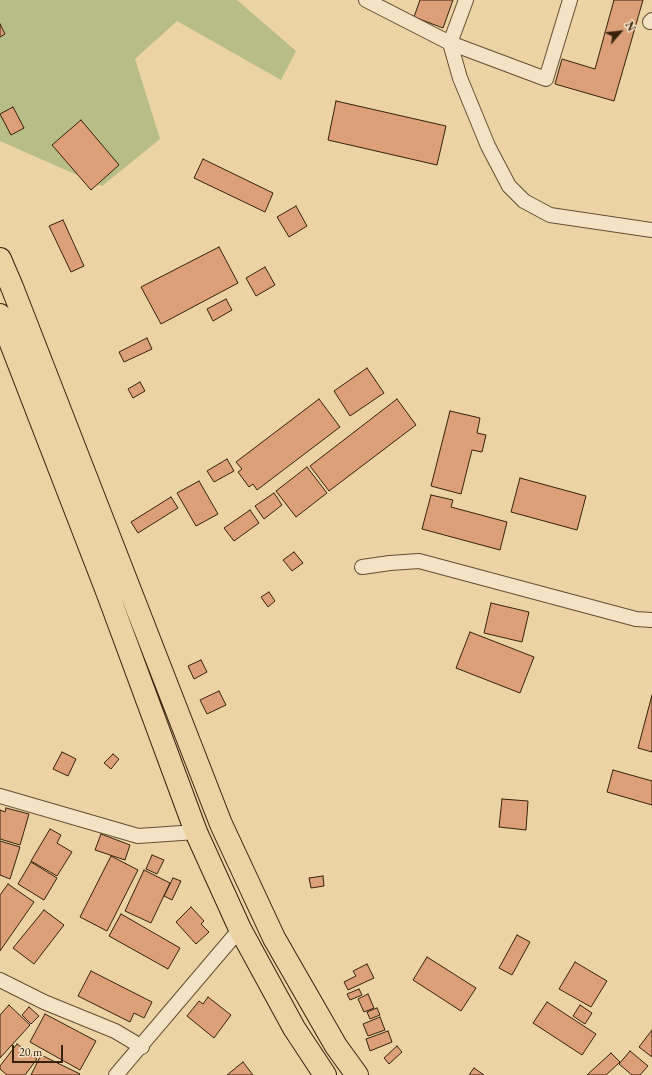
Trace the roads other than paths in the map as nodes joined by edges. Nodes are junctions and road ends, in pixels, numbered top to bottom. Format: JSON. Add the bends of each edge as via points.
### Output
{"nodes":[{"id":1,"x":366,"y":0,"type":"edge"},
{"id":2,"x":466,"y":0,"type":"edge"},
{"id":3,"x":570,"y":0,"type":"edge"},
{"id":4,"x":450,"y":43,"type":"junction"},
{"id":5,"x":652,"y":230,"type":"edge"},
{"id":6,"x":0,"y":259,"type":"edge"},
{"id":7,"x":0,"y":315,"type":"edge"},
{"id":8,"x":362,"y":567,"type":"dead end"},
{"id":9,"x":652,"y":620,"type":"edge"},
{"id":10,"x":0,"y":796,"type":"edge"},
{"id":11,"x":196,"y":832,"type":"junction"},
{"id":12,"x":240,"y":929,"type":"junction"},
{"id":13,"x":0,"y":980,"type":"edge"},
{"id":14,"x":142,"y":1047,"type":"junction"},
{"id":15,"x":116,"y":1075,"type":"edge"},
{"id":16,"x":325,"y":1075,"type":"edge"},
{"id":17,"x":357,"y":1075,"type":"edge"}],
"edges":[{"from":1,"to":4,"type":"street"},
{"from":2,"to":4,"type":"street"},
{"from":3,"to":4,"type":"street","via":[[546,79]]},
{"from":4,"to":5,"type":"street","via":[[460,78],[488,146],[509,186],[524,201],[550,215]]},
{"from":6,"to":17,"type":"highway","via":[[221,824],[274,938],[336,1046]]},
{"from":7,"to":11,"type":"highway"},
{"from":8,"to":9,"type":"street","via":[[419,561],[636,619]]},
{"from":10,"to":11,"type":"street","via":[[138,836]]},
{"from":11,"to":12,"type":"highway"},
{"from":12,"to":14,"type":"street"},
{"from":12,"to":16,"type":"highway","via":[[294,1028]]},
{"from":13,"to":14,"type":"street","via":[[44,1002],[115,1031]]},
{"from":14,"to":15,"type":"street"}]}
